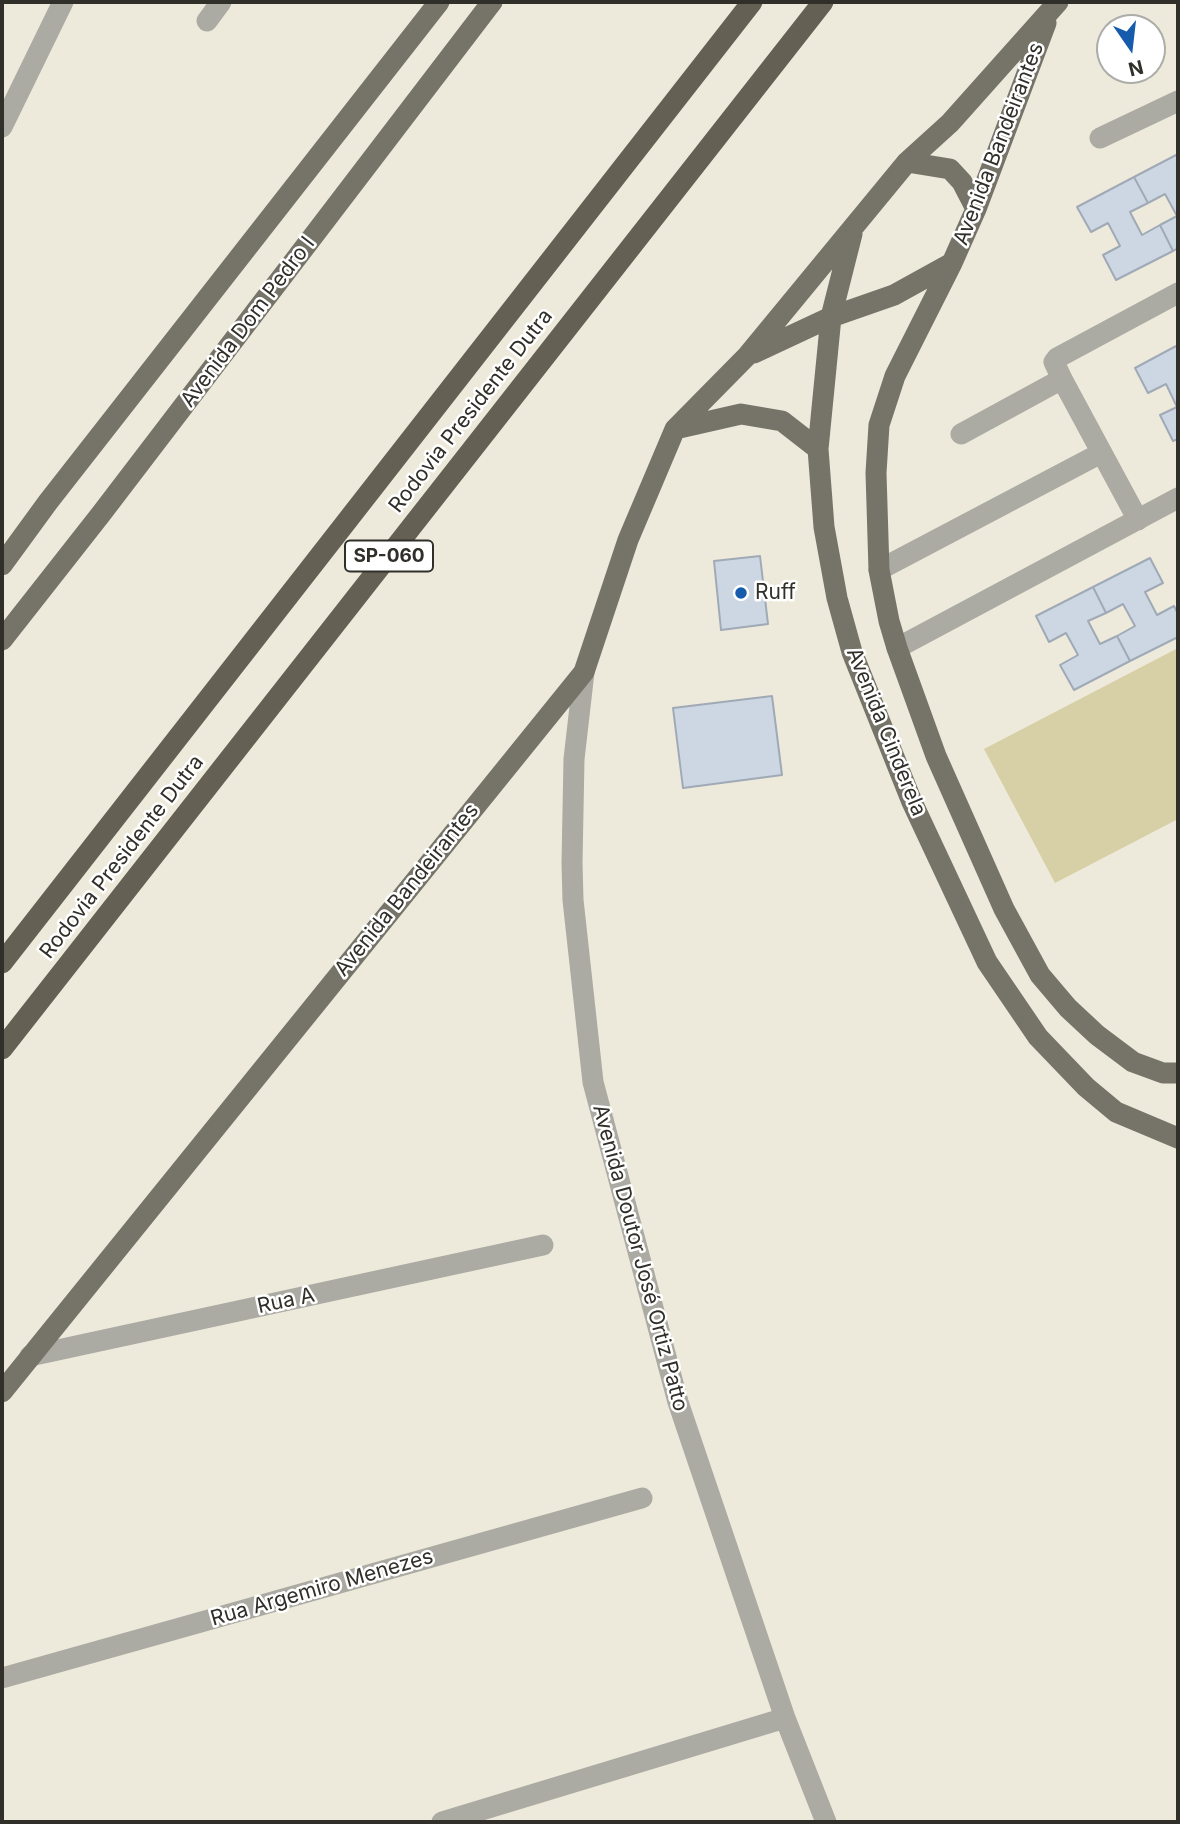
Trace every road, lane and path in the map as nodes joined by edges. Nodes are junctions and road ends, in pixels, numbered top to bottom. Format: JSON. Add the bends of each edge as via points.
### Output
{"nodes":[{"id":1,"x":63,"y":2,"type":"edge"},
{"id":2,"x":221,"y":2,"type":"edge"},
{"id":3,"x":439,"y":2,"type":"edge"},
{"id":4,"x":492,"y":2,"type":"edge"},
{"id":5,"x":752,"y":2,"type":"edge"},
{"id":6,"x":823,"y":2,"type":"edge"},
{"id":7,"x":1054,"y":6,"type":"edge"},
{"id":8,"x":207,"y":21,"type":"dead end"},
{"id":9,"x":1178,"y":101,"type":"edge"},
{"id":10,"x":2,"y":127,"type":"edge"},
{"id":11,"x":1100,"y":138,"type":"dead end"},
{"id":12,"x":907,"y":162,"type":"junction"},
{"id":13,"x":976,"y":209,"type":"junction"},
{"id":14,"x":853,"y":228,"type":"junction"},
{"id":15,"x":952,"y":263,"type":"junction"},
{"id":16,"x":1178,"y":293,"type":"edge"},
{"id":17,"x":831,"y":317,"type":"junction"},
{"id":18,"x":748,"y":355,"type":"junction"},
{"id":19,"x":1062,"y":379,"type":"junction"},
{"id":20,"x":675,"y":429,"type":"junction"},
{"id":21,"x":961,"y":434,"type":"dead end"},
{"id":22,"x":818,"y":449,"type":"junction"},
{"id":23,"x":1101,"y":453,"type":"junction"},
{"id":24,"x":1178,"y":498,"type":"edge"},
{"id":25,"x":1138,"y":520,"type":"junction"},
{"id":26,"x":2,"y":565,"type":"edge"},
{"id":27,"x":879,"y":570,"type":"junction"},
{"id":28,"x":2,"y":640,"type":"edge"},
{"id":29,"x":897,"y":648,"type":"junction"},
{"id":30,"x":584,"y":672,"type":"junction"},
{"id":31,"x":2,"y":963,"type":"edge"},
{"id":32,"x":2,"y":1049,"type":"edge"},
{"id":33,"x":1178,"y":1073,"type":"edge"},
{"id":34,"x":1178,"y":1138,"type":"edge"},
{"id":35,"x":542,"y":1245,"type":"dead end"},
{"id":36,"x":30,"y":1356,"type":"junction"},
{"id":37,"x":2,"y":1392,"type":"edge"},
{"id":38,"x":642,"y":1498,"type":"dead end"},
{"id":39,"x":2,"y":1678,"type":"edge"},
{"id":40,"x":785,"y":1718,"type":"junction"},
{"id":41,"x":442,"y":1822,"type":"edge"},
{"id":42,"x":826,"y":1822,"type":"edge"}],
"edges":[{"from":1,"to":10,"type":"street"},
{"from":2,"to":8,"type":"street"},
{"from":3,"to":26,"type":"main road"},
{"from":4,"to":28,"type":"main road","name":"Avenida Dom Pedro I"},
{"from":5,"to":31,"type":"highway","name":"Rodovia Presidente Dutra","number":"SP-060"},
{"from":6,"to":32,"type":"highway","name":"Rodovia Presidente Dutra","number":"SP-060"},
{"from":7,"to":12,"type":"main road","name":"Avenida Bandeirantes","via":[[950,122]]},
{"from":7,"to":13,"type":"main road","name":"Avenida Bandeirantes"},
{"from":9,"to":11,"type":"street"},
{"from":12,"to":13,"type":"main road","via":[[950,169]]},
{"from":12,"to":14,"type":"main road","name":"Avenida Bandeirantes"},
{"from":13,"to":15,"type":"main road","name":"Avenida Bandeirantes"},
{"from":14,"to":17,"type":"main road","name":"Avenida Cinderela"},
{"from":14,"to":18,"type":"main road","name":"Avenida Bandeirantes"},
{"from":15,"to":17,"type":"main road","name":"Avenida Bandeirantes","via":[[894,295]]},
{"from":15,"to":27,"type":"main road","name":"Avenida Cinderela","via":[[895,376],[879,425]]},
{"from":16,"to":19,"type":"street","via":[[1057,358],[1054,362]]},
{"from":17,"to":18,"type":"main road","name":"Avenida Bandeirantes"},
{"from":17,"to":22,"type":"main road","name":"Avenida Cinderela"},
{"from":18,"to":20,"type":"main road","name":"Avenida Bandeirantes"},
{"from":19,"to":21,"type":"street"},
{"from":19,"to":23,"type":"street"},
{"from":20,"to":22,"type":"main road","via":[[741,414],[782,421]]},
{"from":20,"to":30,"type":"main road","name":"Avenida Bandeirantes","via":[[628,540]]},
{"from":22,"to":34,"type":"main road","name":"Avenida Cinderela","via":[[824,527],[852,652],[912,802],[988,962],[1038,1037],[1086,1087],[1116,1112]]},
{"from":23,"to":25,"type":"street"},
{"from":23,"to":27,"type":"street"},
{"from":24,"to":25,"type":"street"},
{"from":25,"to":29,"type":"street"},
{"from":27,"to":29,"type":"main road","name":"Avenida Cinderela"},
{"from":29,"to":33,"type":"main road","name":"Avenida Cinderela","via":[[973,841],[1040,975],[1068,1008],[1133,1062],[1163,1073]]},
{"from":30,"to":36,"type":"main road","name":"Avenida Bandeirantes"},
{"from":30,"to":40,"type":"street","name":"Avenida Doutor José Ortiz Patto","via":[[574,760],[572,863],[593,1082],[678,1402]]},
{"from":35,"to":36,"type":"street","name":"Rua A"},
{"from":36,"to":37,"type":"main road","name":"Avenida Bandeirantes"},
{"from":38,"to":39,"type":"street","name":"Rua Argemiro Menezes"},
{"from":40,"to":41,"type":"street"},
{"from":40,"to":42,"type":"street","name":"Avenida Doutor José Ortiz Patto"}]}
